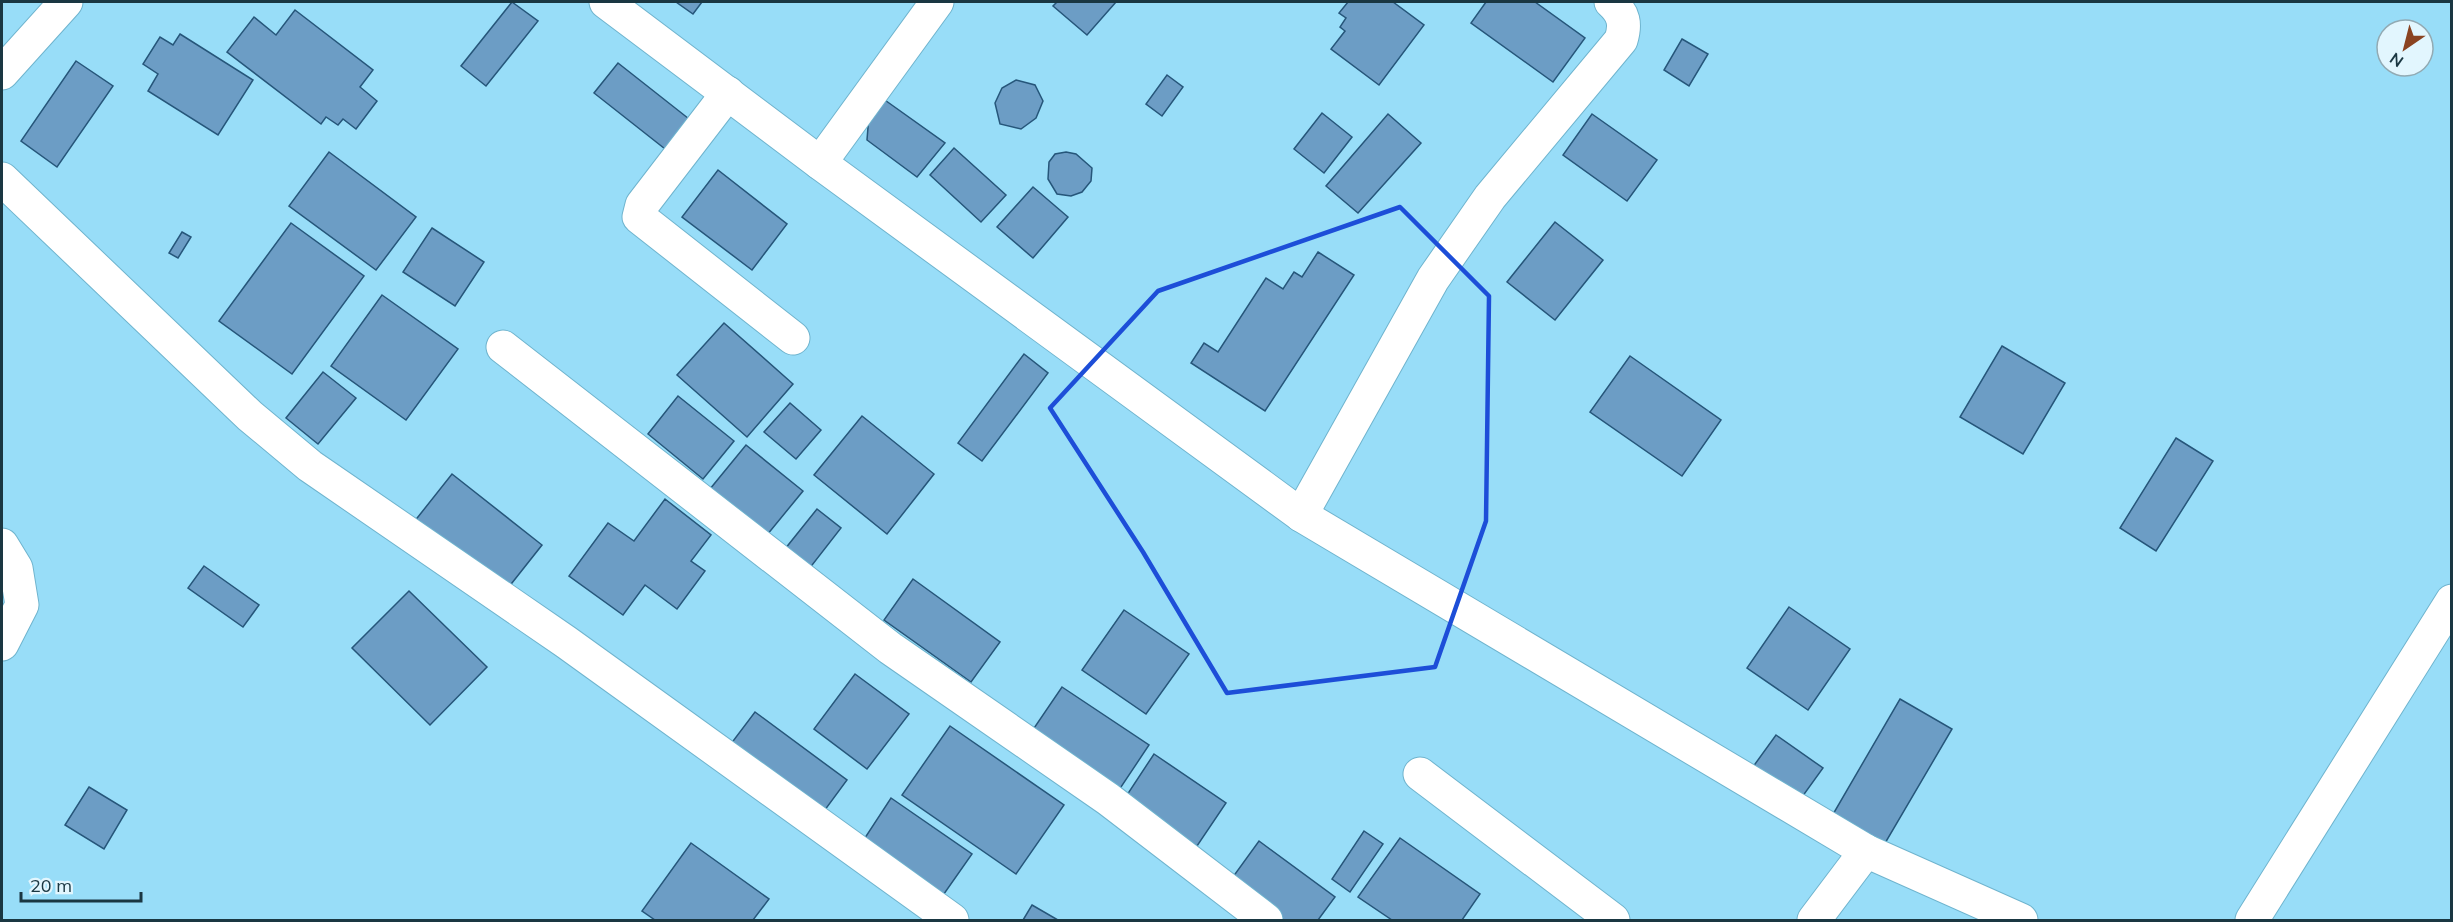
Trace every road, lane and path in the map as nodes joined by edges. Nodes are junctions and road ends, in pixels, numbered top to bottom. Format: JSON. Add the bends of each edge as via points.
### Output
{"nodes":[{"id":1,"x":66,"y":2,"type":"edge"},
{"id":2,"x":606,"y":2,"type":"edge"},
{"id":3,"x":937,"y":2,"type":"edge"},
{"id":4,"x":1611,"y":2,"type":"edge"},
{"id":5,"x":2,"y":73,"type":"edge"},
{"id":6,"x":728,"y":93,"type":"junction"},
{"id":7,"x":820,"y":163,"type":"junction"},
{"id":8,"x":2,"y":179,"type":"edge"},
{"id":9,"x":793,"y":338,"type":"dead end"},
{"id":10,"x":503,"y":347,"type":"dead end"},
{"id":11,"x":1301,"y":515,"type":"junction"},
{"id":12,"x":2,"y":545,"type":"edge"},
{"id":13,"x":2451,"y":601,"type":"edge"},
{"id":14,"x":2,"y":644,"type":"edge"},
{"id":15,"x":1420,"y":774,"type":"dead end"},
{"id":16,"x":1866,"y":851,"type":"junction"},
{"id":17,"x":952,"y":921,"type":"edge"},
{"id":18,"x":1266,"y":921,"type":"edge"},
{"id":19,"x":1613,"y":921,"type":"edge"},
{"id":20,"x":1814,"y":921,"type":"edge"},
{"id":21,"x":2021,"y":921,"type":"edge"},
{"id":22,"x":2252,"y":921,"type":"edge"}],
"edges":[{"from":1,"to":5,"type":"street"},
{"from":2,"to":6,"type":"street"},
{"from":3,"to":7,"type":"street"},
{"from":4,"to":11,"type":"street","via":[[1621,11],[1625,26],[1621,40],[1490,197],[1433,279]]},
{"from":6,"to":7,"type":"street"},
{"from":6,"to":9,"type":"street","via":[[642,205],[639,217]]},
{"from":7,"to":11,"type":"street"},
{"from":8,"to":17,"type":"street","via":[[234,400],[310,466],[566,642]]},
{"from":10,"to":18,"type":"street","via":[[890,648],[1108,799]]},
{"from":11,"to":16,"type":"street"},
{"from":12,"to":14,"type":"street","via":[[16,568],[22,605]]},
{"from":13,"to":22,"type":"street"},
{"from":15,"to":19,"type":"street"},
{"from":16,"to":20,"type":"street"},
{"from":16,"to":21,"type":"street"}]}
